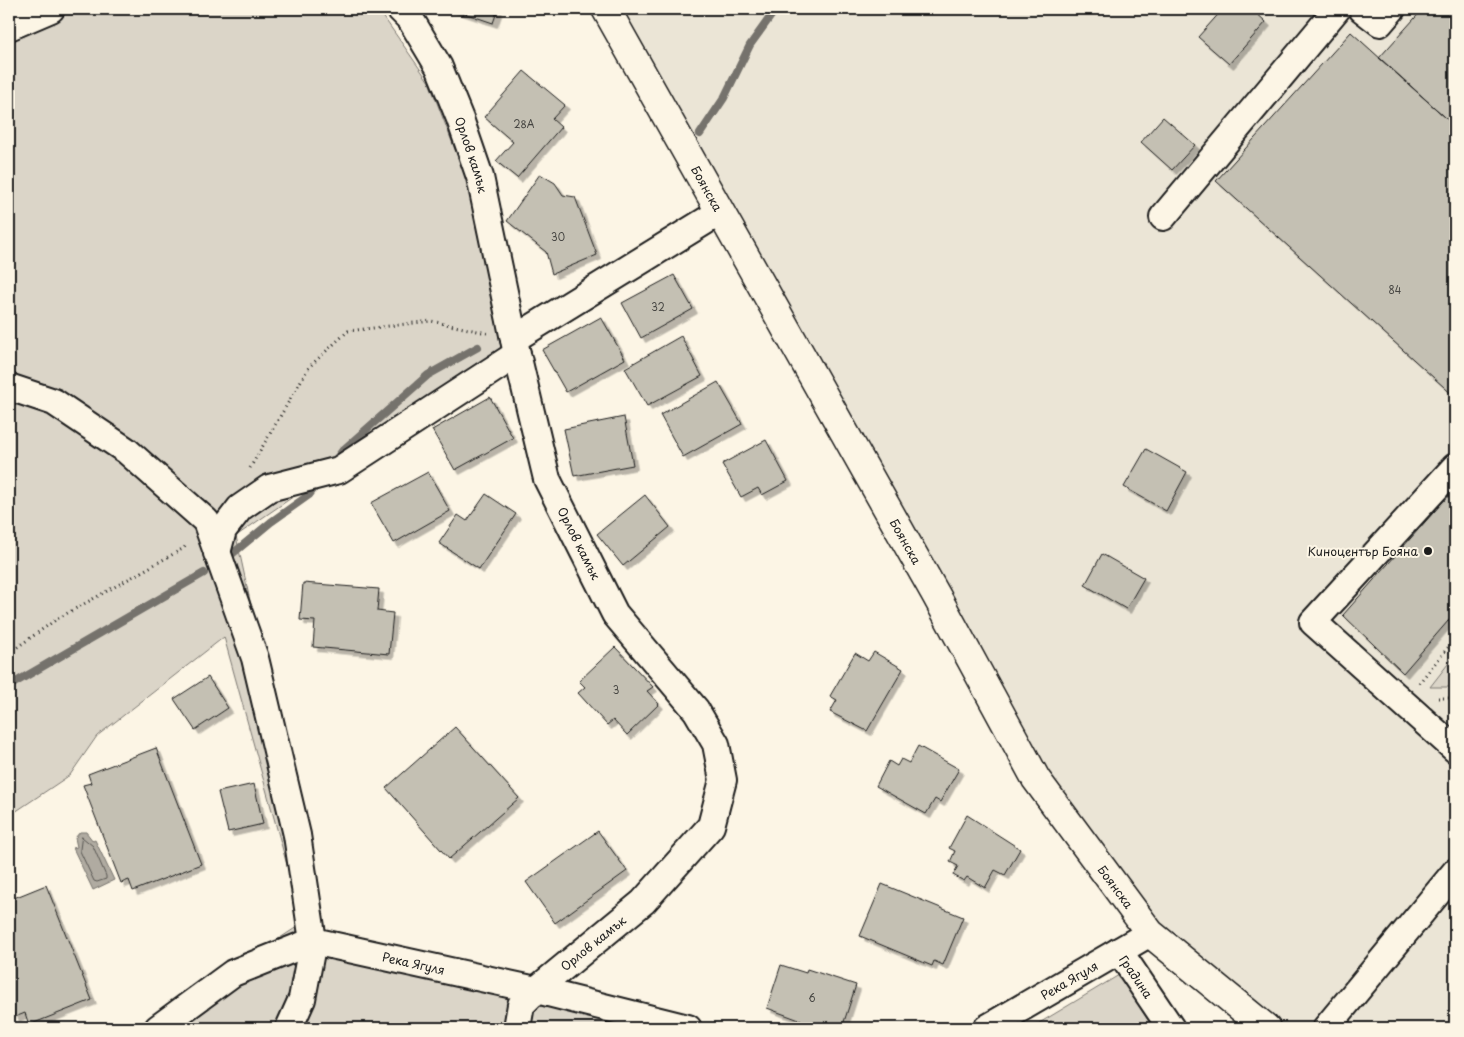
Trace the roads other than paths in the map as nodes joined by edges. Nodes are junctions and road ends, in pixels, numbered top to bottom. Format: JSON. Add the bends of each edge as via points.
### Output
{"nodes":[{"id":1,"x":51,"y":9,"type":"edge"},
{"id":2,"x":400,"y":9,"type":"edge"},
{"id":3,"x":606,"y":9,"type":"edge"},
{"id":4,"x":1337,"y":9,"type":"edge"},
{"id":5,"x":1362,"y":9,"type":"edge"},
{"id":6,"x":1392,"y":9,"type":"edge"},
{"id":7,"x":9,"y":27,"type":"edge"},
{"id":8,"x":720,"y":212,"type":"junction"},
{"id":9,"x":1163,"y":217,"type":"dead end"},
{"id":10,"x":515,"y":346,"type":"junction"},
{"id":11,"x":9,"y":387,"type":"edge"},
{"id":12,"x":1455,"y":467,"type":"edge"},
{"id":13,"x":218,"y":553,"type":"junction"},
{"id":14,"x":1455,"y":749,"type":"edge"},
{"id":15,"x":1455,"y":872,"type":"edge"},
{"id":16,"x":1150,"y":933,"type":"junction"},
{"id":17,"x":313,"y":941,"type":"junction"},
{"id":18,"x":1119,"y":951,"type":"junction"},
{"id":19,"x":536,"y":990,"type":"junction"},
{"id":20,"x":158,"y":1028,"type":"edge"},
{"id":21,"x":289,"y":1028,"type":"edge"},
{"id":22,"x":517,"y":1028,"type":"edge"},
{"id":23,"x":688,"y":1028,"type":"edge"},
{"id":24,"x":987,"y":1028,"type":"edge"},
{"id":25,"x":1171,"y":1028,"type":"edge"},
{"id":26,"x":1266,"y":1028,"type":"edge"},
{"id":27,"x":1326,"y":1028,"type":"edge"}],
"edges":[{"from":1,"to":7,"type":"street"},
{"from":2,"to":10,"type":"street","name":"Орлов камък","via":[[411,20],[438,66],[480,177]]},
{"from":3,"to":8,"type":"main road","name":"Боянска"},
{"from":4,"to":9,"type":"street"},
{"from":5,"to":6,"type":"street","via":[[1380,23]]},
{"from":8,"to":10,"type":"street"},
{"from":8,"to":16,"type":"main road","name":"Боянска","via":[[1036,779]]},
{"from":10,"to":13,"type":"street","via":[[339,470],[269,488],[240,508],[223,530]]},
{"from":10,"to":19,"type":"street","name":"Орлов камък","via":[[547,479],[616,614],[696,710],[716,744],[723,780],[711,826],[644,902]]},
{"from":11,"to":13,"type":"street","via":[[54,402],[127,452],[206,521]]},
{"from":12,"to":14,"type":"street","via":[[1312,622]]},
{"from":13,"to":17,"type":"street","via":[[258,667],[297,836]]},
{"from":15,"to":27,"type":"street"},
{"from":16,"to":18,"type":"street","name":"Река Ягуля"},
{"from":16,"to":26,"type":"main road","name":"Боянска"},
{"from":17,"to":19,"type":"street","name":"Река Ягуля"},
{"from":17,"to":20,"type":"street","via":[[233,973]]},
{"from":17,"to":21,"type":"street","via":[[302,999]]},
{"from":18,"to":24,"type":"street","name":"Река Ягуля"},
{"from":18,"to":25,"type":"street","name":"Градина"},
{"from":19,"to":22,"type":"street","name":"Орлов камък","via":[[522,1005]]},
{"from":19,"to":23,"type":"street","name":"Река Ягуля"}]}
